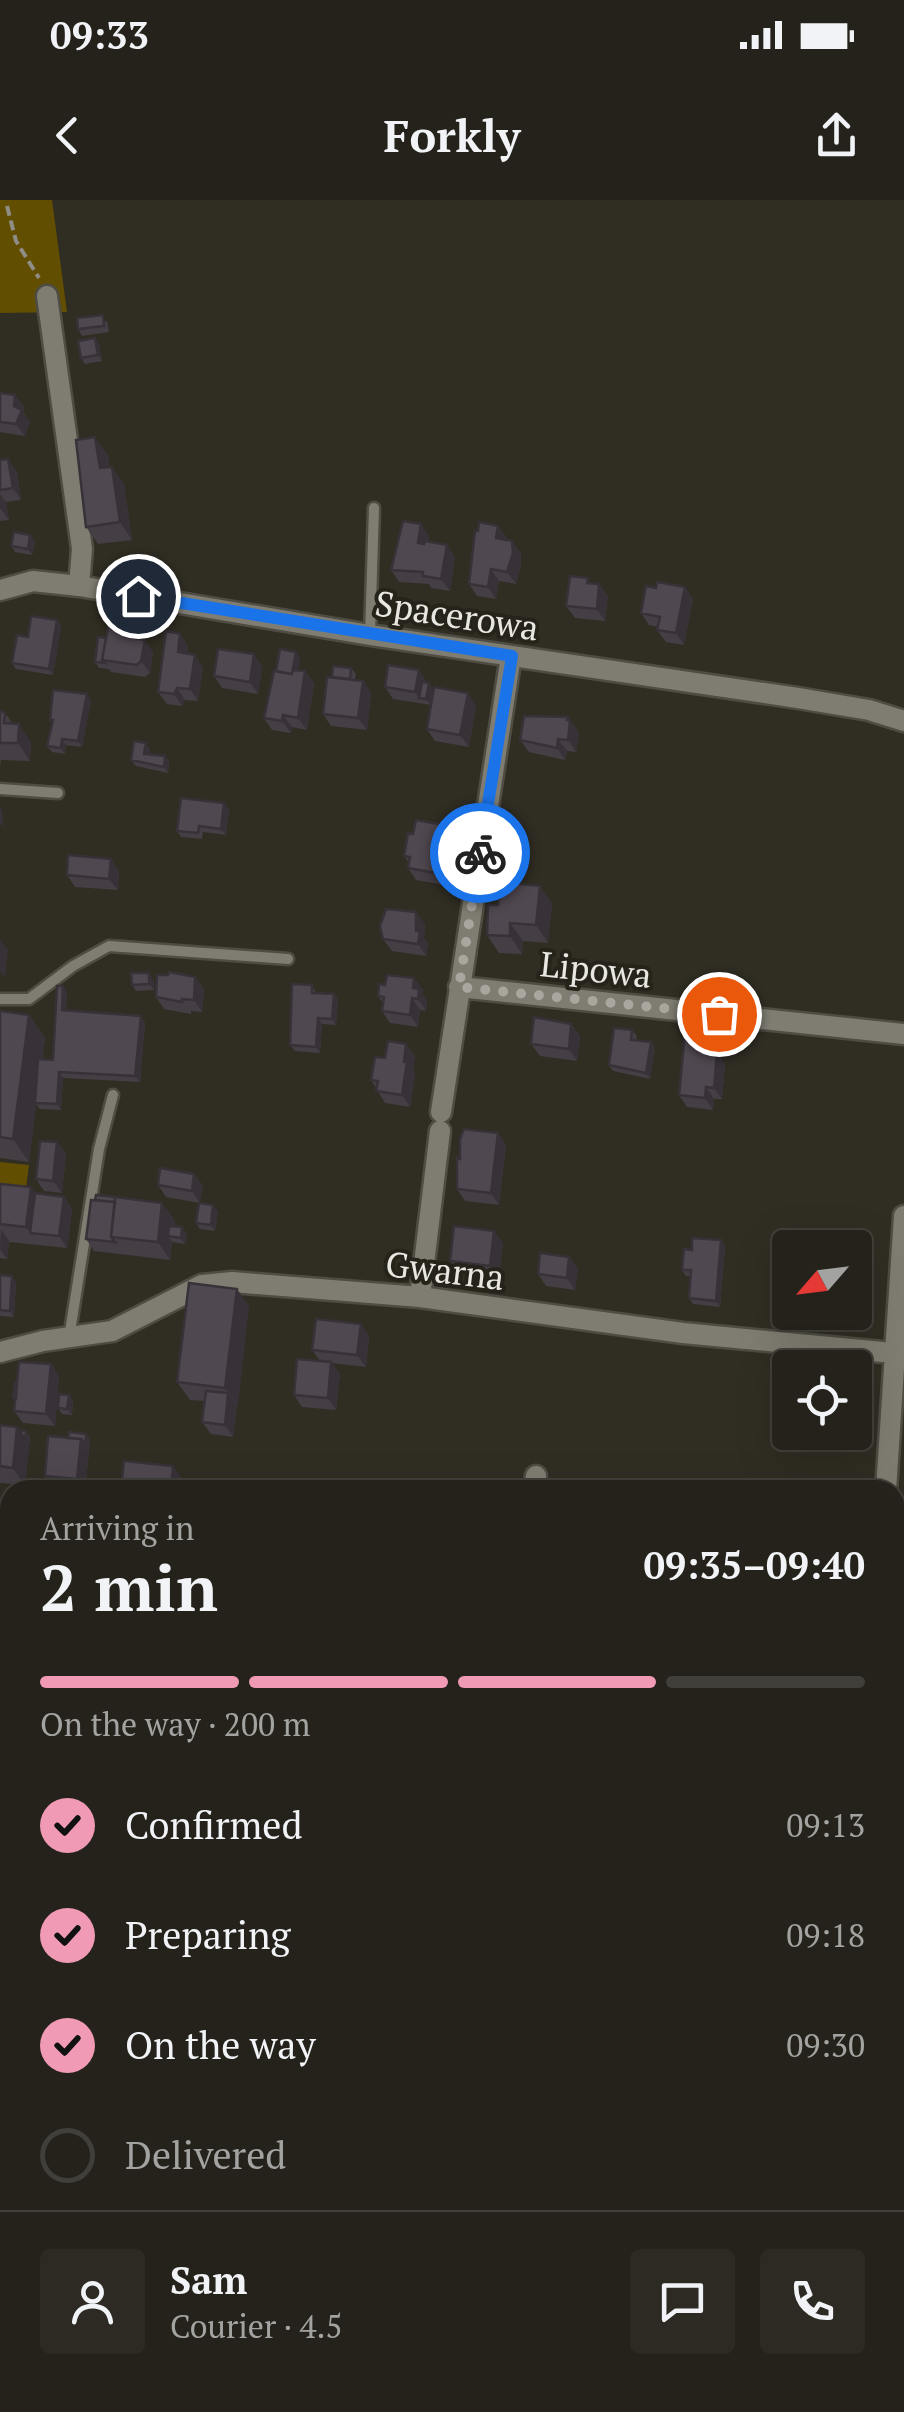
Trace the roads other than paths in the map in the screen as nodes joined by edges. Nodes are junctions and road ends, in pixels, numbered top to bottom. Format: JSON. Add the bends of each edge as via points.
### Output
{"nodes":[{"id":1,"x":47,"y":296,"type":"road end"},
{"id":2,"x":374,"y":508,"type":"dead end"},
{"id":3,"x":79,"y":586,"type":"junction"},
{"id":4,"x":0,"y":590,"type":"edge"},
{"id":5,"x":370,"y":635,"type":"junction"},
{"id":6,"x":512,"y":656,"type":"junction"},
{"id":7,"x":904,"y":722,"type":"edge"},
{"id":8,"x":0,"y":789,"type":"edge"},
{"id":9,"x":58,"y":793,"type":"dead end"},
{"id":10,"x":288,"y":959,"type":"dead end"},
{"id":11,"x":459,"y":987,"type":"junction"},
{"id":12,"x":0,"y":999,"type":"edge"},
{"id":13,"x":904,"y":1034,"type":"edge"},
{"id":14,"x":113,"y":1095,"type":"dead end"},
{"id":15,"x":904,"y":1216,"type":"edge"},
{"id":16,"x":420,"y":1297,"type":"junction"},
{"id":17,"x":69,"y":1339,"type":"junction"},
{"id":18,"x":0,"y":1352,"type":"edge"},
{"id":19,"x":894,"y":1353,"type":"junction"},
{"id":20,"x":887,"y":1480,"type":"edge"}],
"edges":[{"from":1,"to":3,"type":"street","via":[[82,549]]},
{"from":2,"to":5,"type":"lane"},
{"from":3,"to":4,"type":"street","name":"Spacerowa","via":[[34,582]]},
{"from":3,"to":5,"type":"street","name":"Spacerowa"},
{"from":5,"to":6,"type":"street","name":"Spacerowa"},
{"from":6,"to":7,"type":"street","name":"Spacerowa","via":[[870,710]]},
{"from":6,"to":11,"type":"street"},
{"from":8,"to":9,"type":"lane"},
{"from":10,"to":12,"type":"lane","via":[[109,946],[29,999]]},
{"from":11,"to":13,"type":"street","name":"Lipowa"},
{"from":11,"to":16,"type":"street"},
{"from":14,"to":17,"type":"lane","via":[[98,1149]]},
{"from":15,"to":19,"type":"street"},
{"from":16,"to":17,"type":"street","name":"Gwarna","via":[[202,1285],[112,1331]]},
{"from":16,"to":19,"type":"street","name":"Gwarna"},
{"from":17,"to":18,"type":"street","name":"Gwarna"},
{"from":19,"to":20,"type":"street"}]}
